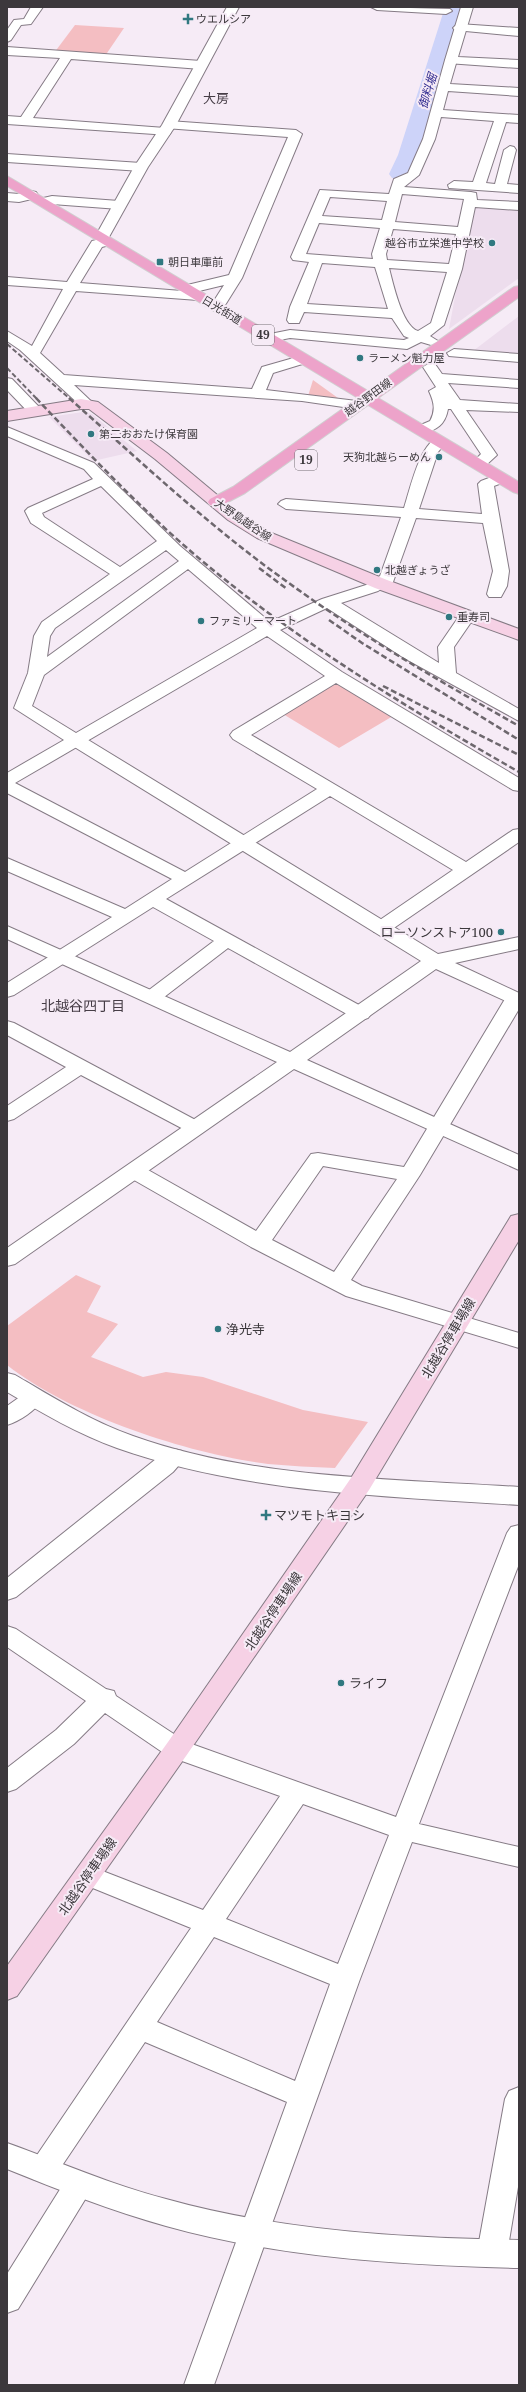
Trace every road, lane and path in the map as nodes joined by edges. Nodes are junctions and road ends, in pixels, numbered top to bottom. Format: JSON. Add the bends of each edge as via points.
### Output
{"nodes":[{"id":1,"x":37,"y":7,"type":"edge"},
{"id":2,"x":233,"y":7,"type":"edge"},
{"id":3,"x":377,"y":7,"type":"edge"},
{"id":4,"x":467,"y":7,"type":"edge"},
{"id":5,"x":445,"y":12,"type":"edge"},
{"id":6,"x":459,"y":28,"type":"junction"},
{"id":7,"x":519,"y":32,"type":"edge"},
{"id":8,"x":7,"y":38,"type":"edge"},
{"id":9,"x":7,"y":51,"type":"edge"},
{"id":10,"x":68,"y":55,"type":"junction"},
{"id":11,"x":451,"y":60,"type":"junction"},
{"id":12,"x":519,"y":64,"type":"edge"},
{"id":13,"x":201,"y":65,"type":"junction"},
{"id":14,"x":443,"y":87,"type":"junction"},
{"id":15,"x":519,"y":92,"type":"edge"},
{"id":16,"x":436,"y":113,"type":"junction"},
{"id":17,"x":501,"y":118,"type":"junction"},
{"id":18,"x":519,"y":119,"type":"edge"},
{"id":19,"x":7,"y":120,"type":"edge"},
{"id":20,"x":25,"y":121,"type":"junction"},
{"id":21,"x":167,"y":128,"type":"junction"},
{"id":22,"x":491,"y":148,"type":"junction"},
{"id":23,"x":515,"y":150,"type":"edge"},
{"id":24,"x":7,"y":158,"type":"edge"},
{"id":25,"x":141,"y":168,"type":"junction"},
{"id":26,"x":7,"y":180,"type":"edge"},
{"id":27,"x":478,"y":187,"type":"junction"},
{"id":28,"x":500,"y":188,"type":"junction"},
{"id":29,"x":519,"y":189,"type":"edge"},
{"id":30,"x":397,"y":190,"type":"junction"},
{"id":31,"x":31,"y":195,"type":"junction"},
{"id":32,"x":7,"y":197,"type":"edge"},
{"id":33,"x":44,"y":202,"type":"junction"},
{"id":34,"x":469,"y":203,"type":"junction"},
{"id":35,"x":119,"y":205,"type":"junction"},
{"id":36,"x":519,"y":206,"type":"edge"},
{"id":37,"x":314,"y":219,"type":"junction"},
{"id":38,"x":387,"y":225,"type":"junction"},
{"id":39,"x":463,"y":231,"type":"junction"},
{"id":40,"x":105,"y":239,"type":"junction"},
{"id":41,"x":317,"y":259,"type":"junction"},
{"id":42,"x":381,"y":264,"type":"junction"},
{"id":43,"x":455,"y":269,"type":"junction"},
{"id":44,"x":235,"y":278,"type":"junction"},
{"id":45,"x":10,"y":281,"type":"edge"},
{"id":46,"x":71,"y":286,"type":"junction"},
{"id":47,"x":519,"y":290,"type":"edge"},
{"id":48,"x":193,"y":292,"type":"junction"},
{"id":49,"x":7,"y":294,"type":"edge"},
{"id":50,"x":519,"y":306,"type":"edge"},
{"id":51,"x":217,"y":307,"type":"junction"},
{"id":52,"x":298,"y":308,"type":"junction"},
{"id":53,"x":397,"y":314,"type":"junction"},
{"id":54,"x":7,"y":334,"type":"edge"},
{"id":55,"x":290,"y":334,"type":"junction"},
{"id":56,"x":270,"y":338,"type":"junction"},
{"id":57,"x":418,"y":338,"type":"junction"},
{"id":58,"x":449,"y":348,"type":"junction"},
{"id":59,"x":32,"y":354,"type":"junction"},
{"id":60,"x":519,"y":358,"type":"edge"},
{"id":61,"x":304,"y":360,"type":"junction"},
{"id":62,"x":436,"y":375,"type":"junction"},
{"id":63,"x":58,"y":379,"type":"junction"},
{"id":64,"x":7,"y":382,"type":"edge"},
{"id":65,"x":519,"y":384,"type":"edge"},
{"id":66,"x":257,"y":394,"type":"junction"},
{"id":67,"x":362,"y":401,"type":"junction"},
{"id":68,"x":87,"y":404,"type":"junction"},
{"id":69,"x":448,"y":404,"type":"junction"},
{"id":70,"x":381,"y":406,"type":"junction"},
{"id":71,"x":519,"y":408,"type":"edge"},
{"id":72,"x":36,"y":412,"type":"junction"},
{"id":73,"x":7,"y":416,"type":"edge"},
{"id":74,"x":421,"y":430,"type":"junction"},
{"id":75,"x":7,"y":432,"type":"edge"},
{"id":76,"x":440,"y":441,"type":"junction"},
{"id":77,"x":479,"y":464,"type":"junction"},
{"id":78,"x":502,"y":478,"type":"junction"},
{"id":79,"x":103,"y":480,"type":"junction"},
{"id":80,"x":519,"y":489,"type":"edge"},
{"id":81,"x":286,"y":504,"type":"dead end"},
{"id":82,"x":222,"y":507,"type":"junction"},
{"id":83,"x":410,"y":513,"type":"junction"},
{"id":84,"x":491,"y":519,"type":"junction"},
{"id":85,"x":166,"y":542,"type":"junction"},
{"id":86,"x":188,"y":562,"type":"junction"},
{"id":87,"x":120,"y":574,"type":"junction"},
{"id":88,"x":381,"y":584,"type":"junction"},
{"id":89,"x":495,"y":594,"type":"dead end"},
{"id":90,"x":328,"y":602,"type":"junction"},
{"id":91,"x":468,"y":615,"type":"junction"},
{"id":92,"x":268,"y":629,"type":"junction"},
{"id":93,"x":519,"y":635,"type":"edge"},
{"id":94,"x":36,"y":673,"type":"junction"},
{"id":95,"x":336,"y":676,"type":"junction"},
{"id":96,"x":448,"y":676,"type":"junction"},
{"id":97,"x":519,"y":716,"type":"edge"},
{"id":98,"x":74,"y":739,"type":"junction"},
{"id":99,"x":7,"y":780,"type":"edge"},
{"id":100,"x":7,"y":786,"type":"edge"},
{"id":101,"x":519,"y":786,"type":"edge"},
{"id":102,"x":329,"y":789,"type":"junction"},
{"id":103,"x":519,"y":834,"type":"edge"},
{"id":104,"x":242,"y":843,"type":"junction"},
{"id":105,"x":7,"y":864,"type":"edge"},
{"id":106,"x":466,"y":870,"type":"junction"},
{"id":107,"x":185,"y":879,"type":"junction"},
{"id":108,"x":152,"y":899,"type":"junction"},
{"id":109,"x":126,"y":916,"type":"junction"},
{"id":110,"x":381,"y":928,"type":"junction"},
{"id":111,"x":7,"y":932,"type":"edge"},
{"id":112,"x":227,"y":940,"type":"junction"},
{"id":113,"x":519,"y":943,"type":"edge"},
{"id":114,"x":62,"y":956,"type":"junction"},
{"id":115,"x":435,"y":961,"type":"junction"},
{"id":116,"x":7,"y":991,"type":"edge"},
{"id":117,"x":152,"y":997,"type":"junction"},
{"id":118,"x":517,"y":1000,"type":"edge"},
{"id":119,"x":361,"y":1014,"type":"junction"},
{"id":120,"x":7,"y":1027,"type":"edge"},
{"id":121,"x":293,"y":1061,"type":"junction"},
{"id":122,"x":81,"y":1066,"type":"junction"},
{"id":123,"x":7,"y":1115,"type":"edge"},
{"id":124,"x":438,"y":1126,"type":"junction"},
{"id":125,"x":196,"y":1128,"type":"junction"},
{"id":126,"x":519,"y":1163,"type":"edge"},
{"id":127,"x":134,"y":1171,"type":"junction"},
{"id":128,"x":410,"y":1175,"type":"junction"},
{"id":129,"x":519,"y":1221,"type":"edge"},
{"id":130,"x":259,"y":1242,"type":"junction"},
{"id":131,"x":7,"y":1259,"type":"edge"},
{"id":132,"x":338,"y":1284,"type":"junction"},
{"id":133,"x":458,"y":1322,"type":"junction"},
{"id":134,"x":519,"y":1341,"type":"edge"},
{"id":135,"x":7,"y":1381,"type":"edge"},
{"id":136,"x":32,"y":1399,"type":"junction"},
{"id":137,"x":7,"y":1417,"type":"edge"},
{"id":138,"x":174,"y":1457,"type":"junction"},
{"id":139,"x":360,"y":1484,"type":"junction"},
{"id":140,"x":519,"y":1496,"type":"edge"},
{"id":141,"x":519,"y":1533,"type":"edge"},
{"id":142,"x":7,"y":1591,"type":"edge"},
{"id":143,"x":7,"y":1635,"type":"edge"},
{"id":144,"x":105,"y":1698,"type":"junction"},
{"id":145,"x":177,"y":1749,"type":"junction"},
{"id":146,"x":7,"y":1782,"type":"edge"},
{"id":147,"x":297,"y":1792,"type":"junction"},
{"id":148,"x":403,"y":1830,"type":"junction"},
{"id":149,"x":519,"y":1857,"type":"edge"},
{"id":150,"x":87,"y":1875,"type":"junction"},
{"id":151,"x":208,"y":1924,"type":"junction"},
{"id":152,"x":346,"y":1979,"type":"junction"},
{"id":153,"x":7,"y":1988,"type":"edge"},
{"id":154,"x":139,"y":2027,"type":"junction"},
{"id":155,"x":304,"y":2097,"type":"junction"},
{"id":156,"x":519,"y":2099,"type":"edge"},
{"id":157,"x":7,"y":2156,"type":"edge"},
{"id":158,"x":42,"y":2170,"type":"junction"},
{"id":159,"x":79,"y":2184,"type":"junction"},
{"id":160,"x":256,"y":2232,"type":"junction"},
{"id":161,"x":505,"y":2253,"type":"edge"},
{"id":162,"x":7,"y":2300,"type":"edge"},
{"id":163,"x":199,"y":2385,"type":"edge"}],
"edges":[{"from":1,"to":8,"type":"street","via":[[27,22],[18,22]]},
{"from":2,"to":13,"type":"street"},
{"from":3,"to":5,"type":"street"},
{"from":4,"to":6,"type":"street"},
{"from":6,"to":7,"type":"street"},
{"from":6,"to":11,"type":"street"},
{"from":9,"to":10,"type":"street"},
{"from":10,"to":13,"type":"street"},
{"from":10,"to":20,"type":"street"},
{"from":11,"to":12,"type":"street"},
{"from":11,"to":14,"type":"street"},
{"from":13,"to":21,"type":"street"},
{"from":14,"to":15,"type":"street"},
{"from":14,"to":16,"type":"street"},
{"from":16,"to":17,"type":"street"},
{"from":16,"to":30,"type":"street","via":[[413,175]]},
{"from":17,"to":18,"type":"street"},
{"from":17,"to":22,"type":"street"},
{"from":19,"to":20,"type":"street"},
{"from":20,"to":21,"type":"street"},
{"from":21,"to":25,"type":"street"},
{"from":21,"to":44,"type":"street","via":[[296,134]]},
{"from":22,"to":23,"type":"street"},
{"from":22,"to":27,"type":"street"},
{"from":23,"to":28,"type":"street"},
{"from":24,"to":25,"type":"street"},
{"from":25,"to":35,"type":"street"},
{"from":26,"to":31,"type":"main road","name":"日光街道","number":"49"},
{"from":27,"to":28,"type":"street"},
{"from":27,"to":30,"type":"street"},
{"from":28,"to":29,"type":"street"},
{"from":30,"to":34,"type":"street","via":[[470,196]]},
{"from":30,"to":37,"type":"street","via":[[325,193]]},
{"from":30,"to":38,"type":"street"},
{"from":31,"to":32,"type":"street"},
{"from":31,"to":33,"type":"main road","name":"日光街道","number":"49"},
{"from":33,"to":35,"type":"street","via":[[52,200]]},
{"from":33,"to":40,"type":"main road","name":"日光街道","number":"49"},
{"from":34,"to":36,"type":"street"},
{"from":34,"to":39,"type":"street"},
{"from":35,"to":40,"type":"street"},
{"from":37,"to":38,"type":"street"},
{"from":37,"to":41,"type":"street","via":[[298,257]]},
{"from":38,"to":39,"type":"street"},
{"from":38,"to":42,"type":"street","via":[[379,254]]},
{"from":39,"to":43,"type":"street"},
{"from":40,"to":46,"type":"street","via":[[98,244]]},
{"from":40,"to":48,"type":"main road","name":"日光街道","number":"49"},
{"from":41,"to":42,"type":"street"},
{"from":41,"to":52,"type":"street"},
{"from":42,"to":43,"type":"street"},
{"from":42,"to":53,"type":"street"},
{"from":43,"to":57,"type":"street","via":[[437,325]]},
{"from":44,"to":48,"type":"street"},
{"from":44,"to":51,"type":"street"},
{"from":45,"to":46,"type":"street"},
{"from":45,"to":49,"type":"street"},
{"from":46,"to":48,"type":"street"},
{"from":46,"to":59,"type":"street","via":[[39,346]]},
{"from":47,"to":58,"type":"main road","name":"越谷野田線","number":"19"},
{"from":48,"to":51,"type":"main road","name":"日光街道","number":"49"},
{"from":50,"to":58,"type":"main road","name":"越谷野田線","number":"19"},
{"from":51,"to":56,"type":"main road","name":"日光街道","number":"49"},
{"from":52,"to":53,"type":"street"},
{"from":52,"to":55,"type":"street"},
{"from":53,"to":57,"type":"street","via":[[409,333]]},
{"from":54,"to":59,"type":"street"},
{"from":55,"to":56,"type":"street"},
{"from":55,"to":57,"type":"street","via":[[407,345]]},
{"from":56,"to":61,"type":"main road","name":"日光街道","number":"49"},
{"from":57,"to":58,"type":"street"},
{"from":58,"to":60,"type":"street"},
{"from":58,"to":62,"type":"main road","name":"越谷野田線","number":"19"},
{"from":58,"to":67,"type":"main road","name":"越谷野田線","number":"19"},
{"from":59,"to":63,"type":"street"},
{"from":61,"to":66,"type":"street","via":[[267,370]]},
{"from":61,"to":67,"type":"main road","name":"日光街道","number":"49"},
{"from":62,"to":65,"type":"street"},
{"from":62,"to":69,"type":"street"},
{"from":62,"to":70,"type":"main road","name":"越谷野田線","number":"19"},
{"from":63,"to":66,"type":"street"},
{"from":63,"to":68,"type":"street"},
{"from":64,"to":72,"type":"street"},
{"from":66,"to":67,"type":"street"},
{"from":67,"to":70,"type":"main road","name":"日光街道","number":"49"},
{"from":67,"to":82,"type":"main road","name":"越谷野田線","number":"19","via":[[239,490]]},
{"from":68,"to":72,"type":"main road"},
{"from":68,"to":82,"type":"main road","name":"大野島越谷線","via":[[100,408]]},
{"from":69,"to":71,"type":"street"},
{"from":69,"to":74,"type":"street","via":[[438,423]]},
{"from":69,"to":77,"type":"street","via":[[489,455]]},
{"from":70,"to":74,"type":"main road","name":"日光街道","number":"49"},
{"from":70,"to":82,"type":"main road","name":"越谷野田線","number":"19","via":[[251,499]]},
{"from":72,"to":73,"type":"main road"},
{"from":74,"to":76,"type":"main road","name":"日光街道","number":"49"},
{"from":75,"to":79,"type":"street","via":[[89,466]]},
{"from":76,"to":77,"type":"main road","name":"日光街道","number":"49"},
{"from":76,"to":83,"type":"street","via":[[431,450]]},
{"from":77,"to":78,"type":"main road","name":"日光街道","number":"49"},
{"from":78,"to":80,"type":"main road","name":"日光街道","number":"49"},
{"from":78,"to":84,"type":"street","via":[[486,484]]},
{"from":79,"to":85,"type":"street"},
{"from":79,"to":87,"type":"street","via":[[33,511],[37,520]]},
{"from":81,"to":83,"type":"street"},
{"from":82,"to":88,"type":"main road","name":"大野島越谷線","via":[[277,542]]},
{"from":83,"to":84,"type":"street"},
{"from":83,"to":88,"type":"street","via":[[387,579]]},
{"from":84,"to":89,"type":"street","via":[[502,569]]},
{"from":85,"to":86,"type":"street"},
{"from":85,"to":87,"type":"street"},
{"from":86,"to":92,"type":"street"},
{"from":86,"to":94,"type":"street"},
{"from":87,"to":94,"type":"street","via":[[48,625],[42,636]]},
{"from":88,"to":90,"type":"street"},
{"from":88,"to":91,"type":"main road","name":"大野島越谷線"},
{"from":90,"to":92,"type":"street"},
{"from":90,"to":96,"type":"street"},
{"from":91,"to":93,"type":"main road","name":"大野島越谷線"},
{"from":91,"to":96,"type":"street","via":[[446,647]]},
{"from":92,"to":95,"type":"street"},
{"from":92,"to":98,"type":"street"},
{"from":94,"to":98,"type":"street","via":[[23,708]]},
{"from":95,"to":101,"type":"street"},
{"from":95,"to":102,"type":"street","via":[[239,735]]},
{"from":96,"to":97,"type":"street"},
{"from":98,"to":99,"type":"street"},
{"from":98,"to":104,"type":"street"},
{"from":100,"to":107,"type":"street"},
{"from":102,"to":104,"type":"street"},
{"from":102,"to":106,"type":"street"},
{"from":103,"to":106,"type":"street"},
{"from":104,"to":107,"type":"street"},
{"from":104,"to":110,"type":"street"},
{"from":105,"to":109,"type":"street"},
{"from":106,"to":110,"type":"street"},
{"from":107,"to":108,"type":"street"},
{"from":108,"to":109,"type":"street"},
{"from":108,"to":112,"type":"street"},
{"from":109,"to":114,"type":"street"},
{"from":110,"to":115,"type":"street"},
{"from":111,"to":114,"type":"street"},
{"from":112,"to":117,"type":"street"},
{"from":112,"to":119,"type":"street"},
{"from":113,"to":115,"type":"street"},
{"from":114,"to":116,"type":"street"},
{"from":114,"to":117,"type":"street"},
{"from":115,"to":118,"type":"street"},
{"from":115,"to":119,"type":"street"},
{"from":117,"to":121,"type":"street"},
{"from":118,"to":124,"type":"street"},
{"from":119,"to":121,"type":"street"},
{"from":120,"to":122,"type":"street"},
{"from":121,"to":124,"type":"street"},
{"from":121,"to":125,"type":"street"},
{"from":122,"to":123,"type":"street"},
{"from":122,"to":125,"type":"street"},
{"from":124,"to":126,"type":"street"},
{"from":124,"to":128,"type":"street"},
{"from":125,"to":127,"type":"street"},
{"from":127,"to":130,"type":"street"},
{"from":127,"to":131,"type":"street"},
{"from":128,"to":130,"type":"street","via":[[318,1159]]},
{"from":128,"to":132,"type":"street"},
{"from":129,"to":133,"type":"main road","name":"北越谷停車場線"},
{"from":130,"to":132,"type":"street"},
{"from":132,"to":133,"type":"street"},
{"from":133,"to":134,"type":"street"},
{"from":133,"to":139,"type":"main road","name":"北越谷停車場線"},
{"from":135,"to":136,"type":"street"},
{"from":136,"to":137,"type":"street"},
{"from":136,"to":138,"type":"street","via":[[103,1434]]},
{"from":138,"to":139,"type":"street","via":[[260,1475]]},
{"from":138,"to":142,"type":"street"},
{"from":139,"to":140,"type":"street"},
{"from":139,"to":145,"type":"main road","name":"北越谷停車場線"},
{"from":141,"to":148,"type":"street"},
{"from":143,"to":144,"type":"street"},
{"from":144,"to":145,"type":"street"},
{"from":144,"to":146,"type":"street","via":[[65,1737]]},
{"from":145,"to":147,"type":"street"},
{"from":145,"to":150,"type":"main road","name":"北越谷停車場線"},
{"from":147,"to":148,"type":"street"},
{"from":147,"to":151,"type":"street"},
{"from":148,"to":149,"type":"street"},
{"from":148,"to":152,"type":"street"},
{"from":150,"to":151,"type":"street"},
{"from":150,"to":153,"type":"main road","name":"北越谷停車場線"},
{"from":151,"to":152,"type":"street"},
{"from":151,"to":154,"type":"street"},
{"from":152,"to":155,"type":"street"},
{"from":154,"to":155,"type":"street"},
{"from":154,"to":158,"type":"street"},
{"from":155,"to":160,"type":"street"},
{"from":156,"to":161,"type":"street"},
{"from":157,"to":158,"type":"street"},
{"from":158,"to":159,"type":"street"},
{"from":159,"to":160,"type":"street","via":[[168,2213]]},
{"from":159,"to":162,"type":"street"},
{"from":160,"to":161,"type":"street","via":[[380,2249]]},
{"from":160,"to":163,"type":"street"}]}
